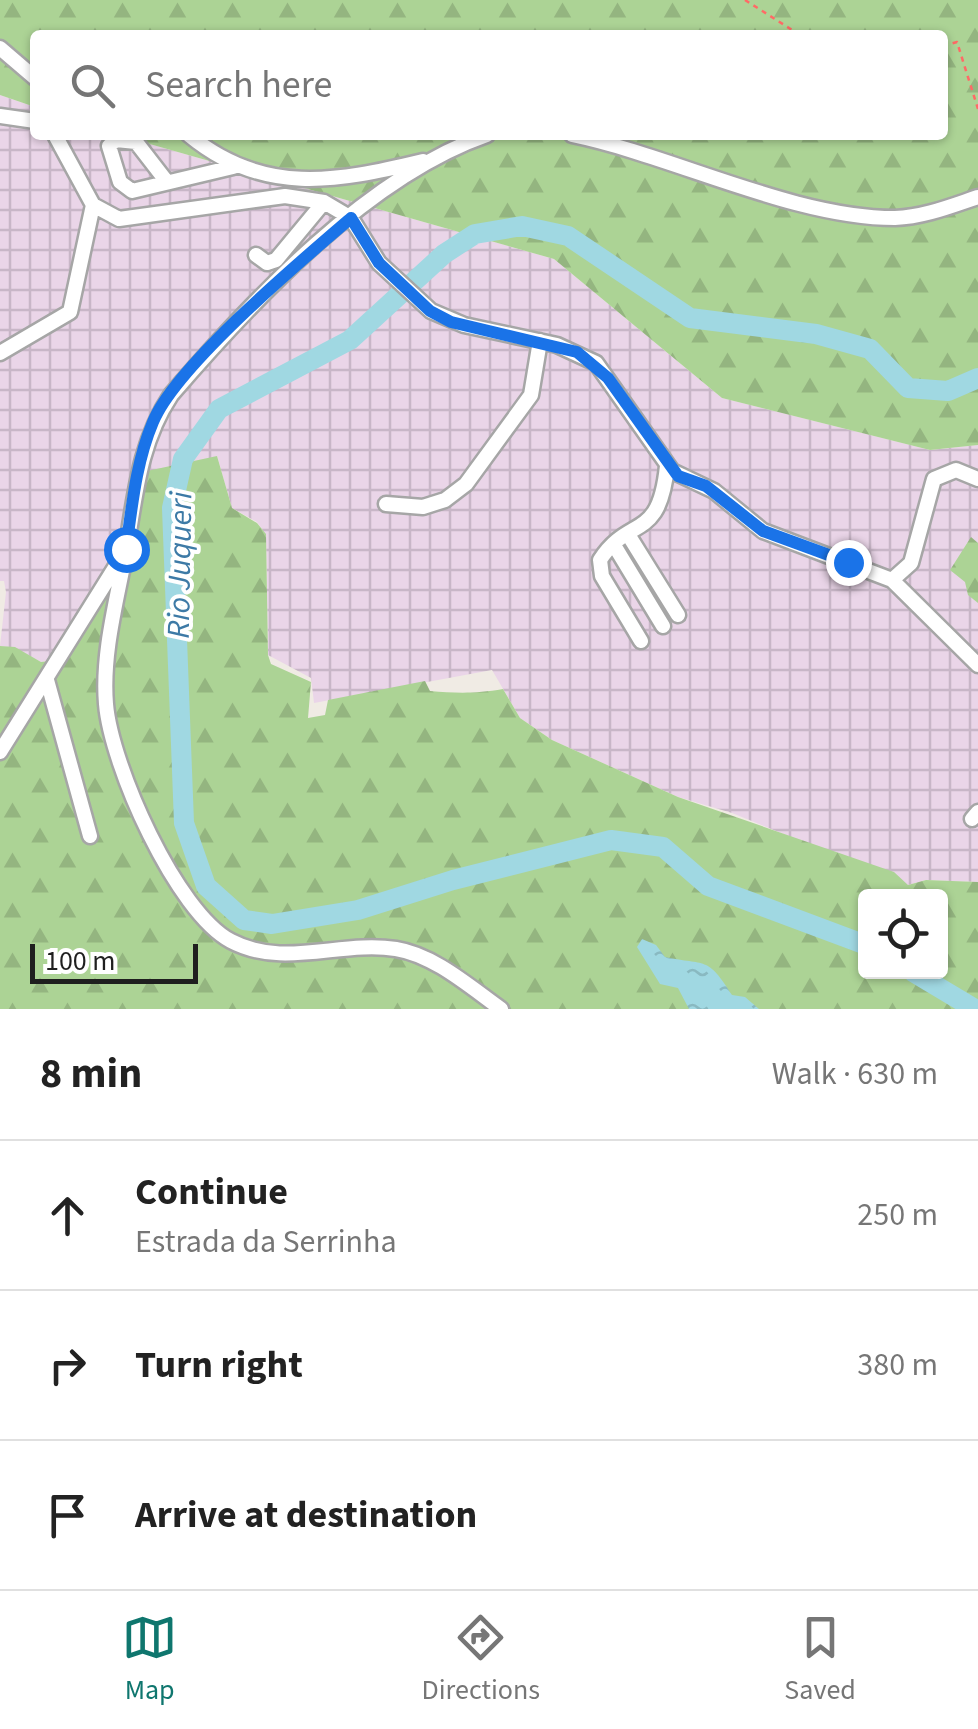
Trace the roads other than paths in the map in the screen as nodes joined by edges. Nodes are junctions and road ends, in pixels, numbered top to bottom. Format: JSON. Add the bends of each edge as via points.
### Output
{"nodes":[{"id":1,"x":0,"y":48,"type":"edge"},
{"id":2,"x":30,"y":74,"type":"edge"},
{"id":3,"x":0,"y":116,"type":"edge"},
{"id":4,"x":30,"y":120,"type":"edge"},
{"id":5,"x":58,"y":140,"type":"edge"},
{"id":6,"x":196,"y":140,"type":"edge"},
{"id":7,"x":476,"y":140,"type":"edge"},
{"id":8,"x":589,"y":140,"type":"edge"},
{"id":9,"x":438,"y":157,"type":"junction"},
{"id":10,"x":233,"y":167,"type":"junction"},
{"id":11,"x":316,"y":181,"type":"junction"},
{"id":12,"x":168,"y":182,"type":"dead end"},
{"id":13,"x":308,"y":196,"type":"junction"},
{"id":14,"x":978,"y":197,"type":"edge"},
{"id":15,"x":324,"y":202,"type":"junction"},
{"id":16,"x":92,"y":206,"type":"junction"},
{"id":17,"x":351,"y":218,"type":"junction"},
{"id":18,"x":256,"y":255,"type":"dead end"},
{"id":19,"x":540,"y":342,"type":"junction"},
{"id":20,"x":0,"y":354,"type":"edge"},
{"id":21,"x":667,"y":466,"type":"junction"},
{"id":22,"x":978,"y":479,"type":"edge"},
{"id":23,"x":386,"y":504,"type":"dead end"},
{"id":24,"x":629,"y":536,"type":"junction"},
{"id":25,"x":614,"y":545,"type":"junction"},
{"id":26,"x":126,"y":549,"type":"junction"},
{"id":27,"x":892,"y":580,"type":"junction"},
{"id":28,"x":678,"y":614,"type":"dead end"},
{"id":29,"x":663,"y":626,"type":"dead end"},
{"id":30,"x":642,"y":641,"type":"dead end"},
{"id":31,"x":978,"y":666,"type":"edge"},
{"id":32,"x":47,"y":680,"type":"junction"},
{"id":33,"x":0,"y":752,"type":"edge"},
{"id":34,"x":90,"y":836,"type":"dead end"},
{"id":35,"x":501,"y":1009,"type":"edge"}],
"edges":[{"from":1,"to":2,"type":"street"},
{"from":3,"to":4,"type":"street"},
{"from":5,"to":16,"type":"street"},
{"from":6,"to":10,"type":"street"},
{"from":7,"to":9,"type":"street"},
{"from":8,"to":14,"type":"street","via":[[870,216],[920,215]]},
{"from":9,"to":11,"type":"street"},
{"from":9,"to":17,"type":"street"},
{"from":10,"to":11,"type":"street"},
{"from":10,"to":12,"type":"street"},
{"from":11,"to":13,"type":"street"},
{"from":13,"to":15,"type":"street"},
{"from":13,"to":16,"type":"street","via":[[136,219]]},
{"from":15,"to":17,"type":"street"},
{"from":15,"to":18,"type":"street","via":[[276,260],[267,263]]},
{"from":16,"to":20,"type":"street","via":[[70,312]]},
{"from":17,"to":19,"type":"street","via":[[370,252],[430,311]]},
{"from":17,"to":26,"type":"street","via":[[170,394],[137,472]]},
{"from":19,"to":21,"type":"street","via":[[596,364]]},
{"from":19,"to":23,"type":"street","via":[[531,396],[466,484],[423,507]]},
{"from":21,"to":24,"type":"street","via":[[656,514]]},
{"from":21,"to":27,"type":"street","via":[[714,491],[763,531]]},
{"from":22,"to":27,"type":"street","via":[[956,470],[934,480],[911,563]]},
{"from":24,"to":25,"type":"street"},
{"from":24,"to":28,"type":"street"},
{"from":25,"to":29,"type":"street"},
{"from":25,"to":30,"type":"street","via":[[600,560],[602,576]]},
{"from":26,"to":32,"type":"street"},
{"from":26,"to":35,"type":"street","via":[[110,634],[109,724],[186,901],[228,940],[250,949],[401,949]]},
{"from":27,"to":31,"type":"street"},
{"from":32,"to":33,"type":"street"},
{"from":32,"to":34,"type":"street"}]}
